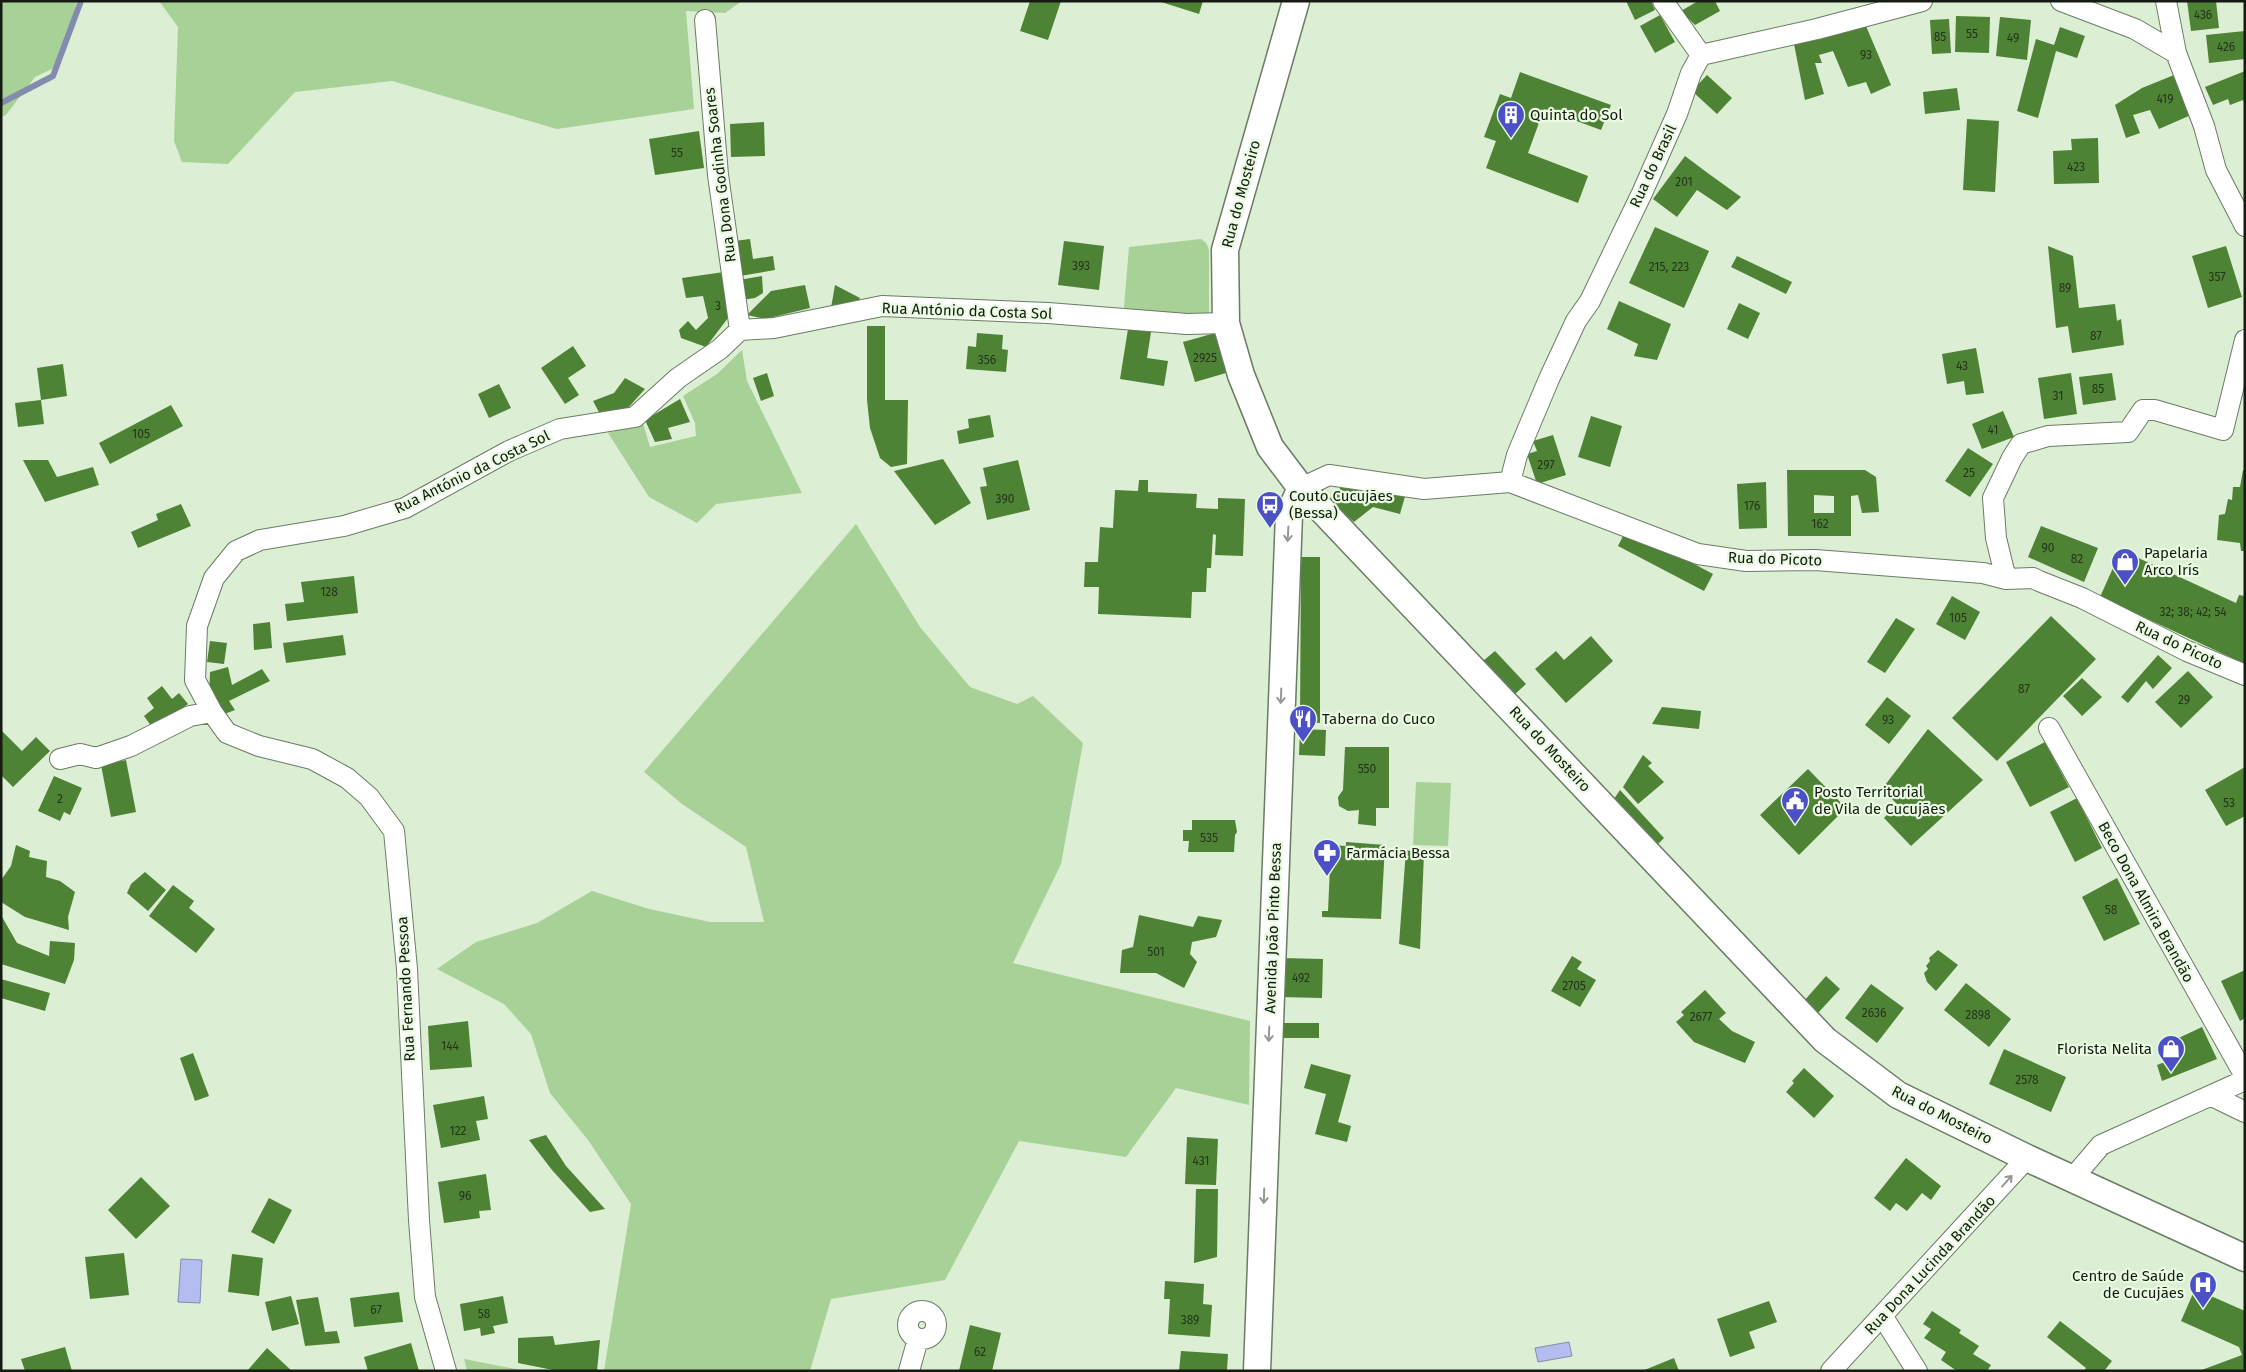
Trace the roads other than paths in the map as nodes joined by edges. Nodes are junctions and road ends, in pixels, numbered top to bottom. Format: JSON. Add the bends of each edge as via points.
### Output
{"nodes":[{"id":1,"x":1296,"y":1,"type":"edge"},
{"id":2,"x":1663,"y":1,"type":"edge"},
{"id":3,"x":1922,"y":1,"type":"edge"},
{"id":4,"x":2061,"y":1,"type":"edge"},
{"id":5,"x":2166,"y":1,"type":"edge"},
{"id":6,"x":705,"y":20,"type":"dead end"},
{"id":7,"x":2176,"y":53,"type":"junction"},
{"id":8,"x":1701,"y":55,"type":"junction"},
{"id":9,"x":2245,"y":226,"type":"edge"},
{"id":10,"x":1226,"y":323,"type":"junction"},
{"id":11,"x":740,"y":330,"type":"junction"},
{"id":12,"x":2245,"y":340,"type":"edge"},
{"id":13,"x":1510,"y":482,"type":"junction"},
{"id":14,"x":1302,"y":488,"type":"junction"},
{"id":15,"x":2006,"y":580,"type":"junction"},
{"id":16,"x":2245,"y":675,"type":"edge"},
{"id":17,"x":212,"y":712,"type":"junction"},
{"id":18,"x":2049,"y":728,"type":"dead end"},
{"id":19,"x":60,"y":759,"type":"dead end"},
{"id":20,"x":2245,"y":1078,"type":"edge"},
{"id":21,"x":2212,"y":1096,"type":"junction"},
{"id":22,"x":2245,"y":1112,"type":"edge"},
{"id":23,"x":2027,"y":1158,"type":"junction"},
{"id":24,"x":2072,"y":1179,"type":"junction"},
{"id":25,"x":2245,"y":1258,"type":"edge"},
{"id":26,"x":1883,"y":1317,"type":"junction"},
{"id":27,"x":918,"y":1339,"type":"dead end"},
{"id":28,"x":446,"y":1371,"type":"edge"},
{"id":29,"x":909,"y":1371,"type":"edge"},
{"id":30,"x":1257,"y":1371,"type":"edge"},
{"id":31,"x":1831,"y":1371,"type":"edge"},
{"id":32,"x":1917,"y":1371,"type":"edge"}],
"edges":[{"from":1,"to":10,"type":"main road","name":"Rua do Mosteiro","via":[[1225,250]]},
{"from":2,"to":8,"type":"street"},
{"from":3,"to":8,"type":"street"},
{"from":4,"to":7,"type":"street","via":[[2135,29]]},
{"from":5,"to":7,"type":"street"},
{"from":6,"to":11,"type":"street","name":"Rua Dona Godinha Soares","via":[[718,175]]},
{"from":7,"to":9,"type":"street","via":[[2204,126],[2216,170]]},
{"from":8,"to":13,"type":"street","name":"Rua do Brasil","via":[[1642,193],[1549,379],[1517,455]]},
{"from":10,"to":11,"type":"street","name":"Rua António da Costa Sol","via":[[1186,324],[1048,313],[882,306],[774,328]]},
{"from":10,"to":14,"type":"main road","name":"Rua do Mosteiro","via":[[1241,376],[1270,447]]},
{"from":11,"to":17,"type":"street","name":"Rua António da Costa Sol","via":[[720,349],[678,378],[636,417],[560,429],[509,451],[405,508],[344,526],[260,540],[236,551],[214,578],[197,626],[196,680]]},
{"from":12,"to":15,"type":"street","via":[[2223,430],[2155,410],[2143,410],[2128,432],[2048,436],[2021,444],[1993,498],[1996,538]]},
{"from":13,"to":14,"type":"street","name":"Rua do Picoto","via":[[1424,488],[1329,475]]},
{"from":13,"to":15,"type":"street","name":"Rua do Picoto","via":[[1698,554],[1746,561],[1815,560],[1983,573]]},
{"from":14,"to":23,"type":"main road","name":"Rua do Mosteiro","via":[[1825,1040],[1898,1095]]},
{"from":14,"to":30,"type":"main road","name":"Avenida João Pinto Bessa","one_way":true,"via":[[1289,514]]},
{"from":15,"to":16,"type":"street","name":"Rua do Picoto","via":[[2033,578],[2082,598],[2186,651]]},
{"from":17,"to":19,"type":"street","via":[[190,716],[131,746],[96,758],[80,754]]},
{"from":17,"to":28,"type":"street","name":"Rua Fernando Pessoa","via":[[227,733],[259,746],[312,759],[347,778],[370,797],[394,831],[407,969],[425,1297]]},
{"from":18,"to":20,"type":"street","name":"Beco Dona Almira Brandão"},
{"from":20,"to":21,"type":"street"},
{"from":21,"to":22,"type":"street"},
{"from":21,"to":24,"type":"street","via":[[2101,1145]]},
{"from":23,"to":24,"type":"main road","name":"Rua do Mosteiro"},
{"from":26,"to":23,"type":"street","name":"Rua Dona Lucinda Brandão","one_way":true},
{"from":24,"to":25,"type":"main road","name":"Rua do Mosteiro"},
{"from":26,"to":31,"type":"street","name":"Rua Dona Lucinda Brandão"},
{"from":26,"to":32,"type":"street"},
{"from":27,"to":29,"type":"street"}]}
